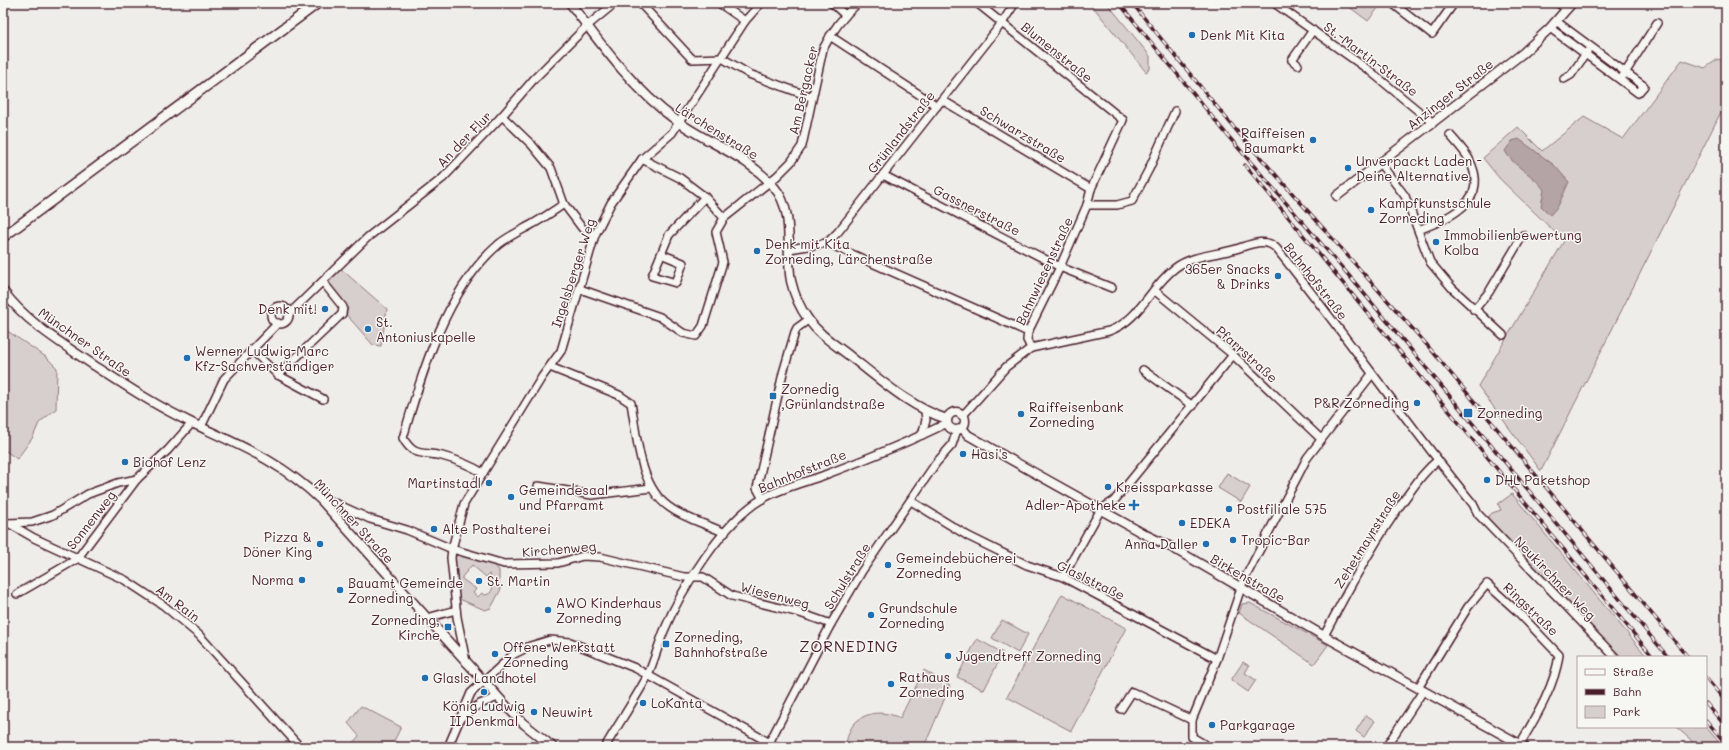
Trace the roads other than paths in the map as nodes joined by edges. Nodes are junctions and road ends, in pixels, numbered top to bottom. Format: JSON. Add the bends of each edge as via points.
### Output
{"nodes":[{"id":1,"x":318,"y":3,"type":"edge"},
{"id":2,"x":570,"y":3,"type":"edge"},
{"id":3,"x":615,"y":3,"type":"edge"},
{"id":4,"x":640,"y":3,"type":"edge"},
{"id":5,"x":718,"y":3,"type":"edge"},
{"id":6,"x":761,"y":3,"type":"edge"},
{"id":7,"x":832,"y":3,"type":"edge"},
{"id":8,"x":858,"y":3,"type":"edge"},
{"id":9,"x":977,"y":3,"type":"edge"},
{"id":10,"x":1015,"y":3,"type":"edge"},
{"id":11,"x":1274,"y":3,"type":"edge"},
{"id":12,"x":1392,"y":3,"type":"edge"},
{"id":13,"x":1454,"y":3,"type":"edge"},
{"id":14,"x":1558,"y":3,"type":"edge"},
{"id":15,"x":1569,"y":6,"type":"edge"},
{"id":16,"x":845,"y":14,"type":"junction"},
{"id":17,"x":745,"y":21,"type":"junction"},
{"id":18,"x":1556,"y":21,"type":"junction"},
{"id":19,"x":1657,"y":22,"type":"dead end"},
{"id":20,"x":1002,"y":23,"type":"junction"},
{"id":21,"x":587,"y":26,"type":"junction"},
{"id":22,"x":1550,"y":28,"type":"junction"},
{"id":23,"x":1313,"y":30,"type":"junction"},
{"id":24,"x":830,"y":36,"type":"junction"},
{"id":25,"x":1591,"y":47,"type":"junction"},
{"id":26,"x":1585,"y":54,"type":"junction"},
{"id":27,"x":722,"y":58,"type":"junction"},
{"id":28,"x":1298,"y":64,"type":"dead end"},
{"id":29,"x":1625,"y":72,"type":"junction"},
{"id":30,"x":1564,"y":79,"type":"dead end"},
{"id":31,"x":1621,"y":81,"type":"junction"},
{"id":32,"x":811,"y":97,"type":"junction"},
{"id":33,"x":939,"y":103,"type":"junction"},
{"id":34,"x":1175,"y":111,"type":"dead end"},
{"id":35,"x":502,"y":116,"type":"junction"},
{"id":36,"x":1123,"y":120,"type":"joint"},
{"id":37,"x":679,"y":123,"type":"junction"},
{"id":38,"x":1433,"y":123,"type":"junction"},
{"id":39,"x":1450,"y":135,"type":"dead end"},
{"id":40,"x":642,"y":159,"type":"junction"},
{"id":41,"x":1379,"y":162,"type":"junction"},
{"id":42,"x":883,"y":175,"type":"junction"},
{"id":43,"x":770,"y":182,"type":"junction"},
{"id":44,"x":1092,"y":189,"type":"junction"},
{"id":45,"x":705,"y":196,"type":"junction"},
{"id":46,"x":1337,"y":196,"type":"dead end"},
{"id":47,"x":564,"y":204,"type":"junction"},
{"id":48,"x":1087,"y":206,"type":"junction"},
{"id":49,"x":724,"y":218,"type":"junction"},
{"id":50,"x":1418,"y":230,"type":"junction"},
{"id":51,"x":595,"y":235,"type":"junction"},
{"id":52,"x":1523,"y":235,"type":"dead end"},
{"id":53,"x":3,"y":237,"type":"edge"},
{"id":54,"x":827,"y":243,"type":"junction"},
{"id":55,"x":789,"y":249,"type":"junction"},
{"id":56,"x":661,"y":254,"type":"junction"},
{"id":57,"x":1060,"y":267,"type":"junction"},
{"id":58,"x":323,"y":282,"type":"junction"},
{"id":59,"x":1112,"y":288,"type":"dead end"},
{"id":60,"x":580,"y":289,"type":"junction"},
{"id":61,"x":1154,"y":290,"type":"junction"},
{"id":62,"x":3,"y":291,"type":"edge"},
{"id":63,"x":1474,"y":310,"type":"junction"},
{"id":64,"x":289,"y":314,"type":"junction"},
{"id":65,"x":808,"y":320,"type":"junction"},
{"id":66,"x":278,"y":324,"type":"junction"},
{"id":67,"x":1028,"y":332,"type":"junction"},
{"id":68,"x":1503,"y":335,"type":"dead end"},
{"id":69,"x":1031,"y":348,"type":"junction"},
{"id":70,"x":252,"y":350,"type":"junction"},
{"id":71,"x":1233,"y":355,"type":"junction"},
{"id":72,"x":550,"y":367,"type":"junction"},
{"id":73,"x":1143,"y":370,"type":"dead end"},
{"id":74,"x":1372,"y":374,"type":"junction"},
{"id":75,"x":278,"y":375,"type":"junction"},
{"id":76,"x":323,"y":399,"type":"dead end"},
{"id":77,"x":1193,"y":406,"type":"junction"},
{"id":78,"x":925,"y":411,"type":"junction"},
{"id":79,"x":961,"y":415,"type":"junction"},
{"id":80,"x":947,"y":421,"type":"junction"},
{"id":81,"x":192,"y":423,"type":"junction"},
{"id":82,"x":201,"y":427,"type":"junction"},
{"id":83,"x":960,"y":429,"type":"junction"},
{"id":84,"x":922,"y":435,"type":"junction"},
{"id":85,"x":1321,"y":439,"type":"junction"},
{"id":86,"x":1438,"y":460,"type":"junction"},
{"id":87,"x":483,"y":473,"type":"junction"},
{"id":88,"x":137,"y":479,"type":"junction"},
{"id":89,"x":538,"y":486,"type":"dead end"},
{"id":90,"x":652,"y":488,"type":"junction"},
{"id":91,"x":763,"y":499,"type":"junction"},
{"id":92,"x":321,"y":500,"type":"junction"},
{"id":93,"x":911,"y":501,"type":"junction"},
{"id":94,"x":1101,"y":509,"type":"junction"},
{"id":95,"x":1478,"y":514,"type":"joint"},
{"id":96,"x":6,"y":521,"type":"edge"},
{"id":97,"x":724,"y":533,"type":"junction"},
{"id":98,"x":452,"y":549,"type":"junction"},
{"id":99,"x":77,"y":559,"type":"junction"},
{"id":100,"x":693,"y":577,"type":"junction"},
{"id":101,"x":1063,"y":577,"type":"junction"},
{"id":102,"x":1241,"y":588,"type":"junction"},
{"id":103,"x":17,"y":594,"type":"dead end"},
{"id":104,"x":456,"y":610,"type":"junction"},
{"id":105,"x":427,"y":618,"type":"junction"},
{"id":106,"x":831,"y":624,"type":"junction"},
{"id":107,"x":1324,"y":636,"type":"junction"},
{"id":108,"x":1615,"y":656,"type":"edge"},
{"id":109,"x":1217,"y":659,"type":"junction"},
{"id":110,"x":466,"y":662,"type":"junction"},
{"id":111,"x":648,"y":675,"type":"junction"},
{"id":112,"x":483,"y":680,"type":"junction"},
{"id":113,"x":1421,"y":690,"type":"junction"},
{"id":114,"x":498,"y":697,"type":"junction"},
{"id":115,"x":1121,"y":709,"type":"dead end"},
{"id":116,"x":459,"y":719,"type":"junction"},
{"id":117,"x":1192,"y":720,"type":"junction"},
{"id":118,"x":769,"y":743,"type":"junction"},
{"id":119,"x":1204,"y":744,"type":"dead end"},
{"id":120,"x":1522,"y":746,"type":"edge"},
{"id":121,"x":300,"y":747,"type":"edge"},
{"id":122,"x":448,"y":747,"type":"edge"},
{"id":123,"x":553,"y":747,"type":"edge"},
{"id":124,"x":605,"y":747,"type":"edge"},
{"id":125,"x":777,"y":747,"type":"edge"},
{"id":126,"x":1386,"y":747,"type":"edge"}],
"edges":[{"from":1,"to":53,"type":"main road"},
{"from":2,"to":21,"type":"street","name":"Lärchenstraße"},
{"from":3,"to":21,"type":"street","name":"An der Flur"},
{"from":4,"to":27,"type":"street","via":[[692,59]]},
{"from":5,"to":17,"type":"street"},
{"from":6,"to":17,"type":"street","name":"Ingelsberger Weg"},
{"from":7,"to":16,"type":"street"},
{"from":8,"to":16,"type":"street","name":"Am Bergacker"},
{"from":9,"to":20,"type":"street","name":"Blumenstraße"},
{"from":10,"to":20,"type":"street","name":"Grünlandstraße"},
{"from":11,"to":23,"type":"street","name":"St.-Martin-Straße"},
{"from":12,"to":13,"type":"street","via":[[1432,34]]},
{"from":14,"to":15,"type":"street"},
{"from":15,"to":18,"type":"street","name":"Anzinger Straße"},
{"from":16,"to":24,"type":"street","name":"Am Bergacker"},
{"from":17,"to":27,"type":"street","name":"Ingelsberger Weg"},
{"from":18,"to":22,"type":"street","name":"Anzinger Straße"},
{"from":18,"to":25,"type":"street"},
{"from":19,"to":29,"type":"street"},
{"from":20,"to":33,"type":"street","name":"Grünlandstraße"},
{"from":20,"to":36,"type":"street","name":"Blumenstraße"},
{"from":21,"to":35,"type":"street","name":"An der Flur","via":[[534,79]]},
{"from":21,"to":37,"type":"street","name":"Lärchenstraße","via":[[640,89]]},
{"from":22,"to":26,"type":"street"},
{"from":22,"to":38,"type":"street","name":"Anzinger Straße","via":[[1523,53]]},
{"from":23,"to":28,"type":"street","via":[[1292,60]]},
{"from":23,"to":38,"type":"street","name":"St.-Martin-Straße","via":[[1370,71]]},
{"from":24,"to":32,"type":"street","name":"Am Bergacker","via":[[823,50]]},
{"from":24,"to":33,"type":"street","name":"Schwarzstraße"},
{"from":25,"to":26,"type":"street"},
{"from":25,"to":29,"type":"street"},
{"from":26,"to":30,"type":"street","via":[[1571,75]]},
{"from":26,"to":31,"type":"street"},
{"from":27,"to":32,"type":"street","via":[[749,74]]},
{"from":27,"to":37,"type":"street","name":"Ingelsberger Weg"},
{"from":29,"to":31,"type":"street"},
{"from":29,"to":31,"type":"street","via":[[1644,86],[1638,94]]},
{"from":32,"to":43,"type":"street","name":"Am Bergacker","via":[[802,146],[791,162]]},
{"from":33,"to":42,"type":"street","name":"Grünlandstraße"},
{"from":33,"to":44,"type":"street","name":"Schwarzstraße"},
{"from":34,"to":48,"type":"street","name":"Bahnwiesenstraße","via":[[1132,201],[1117,205]]},
{"from":35,"to":47,"type":"street","via":[[551,168]]},
{"from":35,"to":58,"type":"street","name":"An der Flur","via":[[443,178],[368,237]]},
{"from":36,"to":44,"type":"street","name":"Bahnwiesenstraße"},
{"from":37,"to":40,"type":"street","name":"Ingelsberger Weg","via":[[672,133]]},
{"from":37,"to":43,"type":"street","name":"Lärchenstraße","via":[[740,158]]},
{"from":38,"to":41,"type":"street","name":"Anzinger Straße"},
{"from":39,"to":50,"type":"street","via":[[1468,157],[1474,170],[1475,184],[1463,207],[1444,220]]},
{"from":40,"to":45,"type":"street","via":[[680,178]]},
{"from":40,"to":51,"type":"street","name":"Ingelsberger Weg","via":[[610,203]]},
{"from":41,"to":46,"type":"street","name":"Anzinger Straße"},
{"from":41,"to":50,"type":"street","via":[[1405,196]]},
{"from":42,"to":54,"type":"street","name":"Grünlandstraße"},
{"from":42,"to":57,"type":"street","name":"Gassnerstraße"},
{"from":43,"to":49,"type":"street","name":"Am Bergacker"},
{"from":43,"to":55,"type":"street","name":"Lärchenstraße","via":[[780,196],[784,208]]},
{"from":44,"to":48,"type":"street","name":"Bahnwiesenstraße"},
{"from":45,"to":49,"type":"street"},
{"from":45,"to":56,"type":"street","via":[[669,235]]},
{"from":47,"to":51,"type":"street","via":[[582,228]]},
{"from":47,"to":87,"type":"street","via":[[501,242],[474,272],[434,343],[413,403],[403,438],[408,448],[422,455],[440,456],[469,465]]},
{"from":48,"to":57,"type":"street","name":"Bahnwiesenstraße"},
{"from":49,"to":60,"type":"street","via":[[716,232],[723,262],[703,326],[696,336],[683,333],[660,317]]},
{"from":50,"to":63,"type":"street","via":[[1430,262]]},
{"from":51,"to":60,"type":"street","name":"Ingelsberger Weg"},
{"from":52,"to":63,"type":"street","via":[[1489,292]]},
{"from":54,"to":55,"type":"street"},
{"from":54,"to":67,"type":"street"},
{"from":55,"to":65,"type":"street","name":"Lärchenstraße","via":[[792,282]]},
{"from":56,"to":56,"type":"street","via":[[652,276],[676,283],[683,263]]},
{"from":57,"to":59,"type":"street","name":"Gassnerstraße"},
{"from":57,"to":67,"type":"street","name":"Bahnwiesenstraße"},
{"from":58,"to":64,"type":"street","name":"An der Flur"},
{"from":58,"to":75,"type":"street","via":[[343,307],[342,316]]},
{"from":60,"to":72,"type":"street","name":"Ingelsberger Weg","via":[[561,351]]},
{"from":61,"to":69,"type":"street","name":"Bahnhofstraße","via":[[1121,327]]},
{"from":61,"to":71,"type":"street","name":"Pfarrstraße"},
{"from":61,"to":74,"type":"street","name":"Bahnhofstraße","via":[[1176,267],[1196,258],[1263,242],[1272,244],[1324,308]]},
{"from":62,"to":81,"type":"street","name":"Münchner Straße","via":[[29,319],[72,350],[164,409]]},
{"from":63,"to":68,"type":"street"},
{"from":64,"to":66,"type":"street","name":"An der Flur","via":[[286,321]]},
{"from":64,"to":66,"type":"street","via":[[284,306],[274,308],[272,318]]},
{"from":65,"to":78,"type":"street","name":"Lärchenstraße","via":[[826,338]]},
{"from":65,"to":91,"type":"street","via":[[797,328],[783,373],[757,488]]},
{"from":66,"to":70,"type":"street","name":"An der Flur"},
{"from":67,"to":69,"type":"street","name":"Bahnwiesenstraße","via":[[1027,340]]},
{"from":69,"to":79,"type":"street","name":"Bahnhofstraße","via":[[1012,360]]},
{"from":70,"to":75,"type":"street"},
{"from":70,"to":82,"type":"street","name":"An der Flur","via":[[224,379]]},
{"from":71,"to":77,"type":"street"},
{"from":71,"to":85,"type":"street","name":"Pfarrstraße"},
{"from":72,"to":87,"type":"street","name":"Ingelsberger Weg"},
{"from":72,"to":90,"type":"street","via":[[618,395],[631,403],[640,457]]},
{"from":73,"to":77,"type":"street"},
{"from":74,"to":85,"type":"street"},
{"from":74,"to":86,"type":"street","name":"Bahnhofstraße"},
{"from":75,"to":76,"type":"street"},
{"from":77,"to":94,"type":"street","via":[[1114,501]]},
{"from":78,"to":80,"type":"street","name":"Lärchenstraße"},
{"from":78,"to":84,"type":"street","via":[[926,420]]},
{"from":79,"to":80,"type":"street","via":[[953,413]]},
{"from":79,"to":83,"type":"street","via":[[965,422]]},
{"from":80,"to":83,"type":"street","via":[[952,428]]},
{"from":80,"to":84,"type":"street","name":"Bahnhofstraße"},
{"from":81,"to":82,"type":"street","name":"Münchner Straße"},
{"from":81,"to":88,"type":"street","name":"Sonnenweg"},
{"from":82,"to":92,"type":"street","name":"Münchner Straße","via":[[268,459]]},
{"from":83,"to":93,"type":"street","name":"Schulstraße","via":[[952,445],[936,463]]},
{"from":83,"to":94,"type":"street","name":"Birkenstraße"},
{"from":84,"to":91,"type":"street","name":"Bahnhofstraße"},
{"from":85,"to":102,"type":"street","via":[[1300,472]]},
{"from":86,"to":95,"type":"street","name":"Bahnhofstraße"},
{"from":86,"to":107,"type":"street","name":"Zehetmayrstraße","via":[[1426,470],[1390,520],[1358,570]]},
{"from":87,"to":98,"type":"street","name":"Ingelsberger Weg","via":[[464,504]]},
{"from":88,"to":96,"type":"street","via":[[88,494],[53,515],[32,522]]},
{"from":88,"to":99,"type":"street","name":"Sonnenweg"},
{"from":89,"to":90,"type":"street","via":[[592,495]]},
{"from":90,"to":97,"type":"street","via":[[668,507]]},
{"from":91,"to":97,"type":"street","name":"Bahnhofstraße","via":[[745,511]]},
{"from":92,"to":98,"type":"street","name":"Kirchenweg","via":[[326,499],[370,519],[407,530]]},
{"from":92,"to":105,"type":"street","name":"Münchner Straße"},
{"from":93,"to":101,"type":"street","name":"Glaslstraße","via":[[968,536],[1027,565]]},
{"from":93,"to":106,"type":"street","name":"Schulstraße","via":[[862,571]]},
{"from":94,"to":101,"type":"street"},
{"from":94,"to":102,"type":"street","name":"Birkenstraße"},
{"from":95,"to":108,"type":"street","name":"Neukirchner Weg"},
{"from":96,"to":99,"type":"street","name":"Am Rain"},
{"from":97,"to":100,"type":"street","name":"Bahnhofstraße"},
{"from":98,"to":100,"type":"street","name":"Kirchenweg","via":[[511,565],[558,563],[583,556],[600,557]]},
{"from":98,"to":104,"type":"street","name":"Ingelsberger Weg","via":[[451,569]]},
{"from":99,"to":103,"type":"street","name":"Sonnenweg"},
{"from":99,"to":121,"type":"street","name":"Am Rain","via":[[152,596],[185,622]]},
{"from":100,"to":106,"type":"street","name":"Wiesenweg","via":[[703,577],[732,596],[800,613]]},
{"from":100,"to":111,"type":"street","name":"Bahnhofstraße","via":[[664,631]]},
{"from":101,"to":109,"type":"street","name":"Glaslstraße"},
{"from":102,"to":107,"type":"street","name":"Birkenstraße"},
{"from":102,"to":109,"type":"street"},
{"from":104,"to":105,"type":"street"},
{"from":104,"to":110,"type":"street","name":"Ingelsberger Weg"},
{"from":105,"to":110,"type":"street","name":"Münchner Straße"},
{"from":106,"to":118,"type":"street","name":"Schulstraße"},
{"from":107,"to":113,"type":"street","name":"Birkenstraße"},
{"from":109,"to":117,"type":"street"},
{"from":110,"to":112,"type":"street","name":"Münchner Straße"},
{"from":111,"to":112,"type":"street","via":[[570,642],[550,640],[519,651]]},
{"from":111,"to":118,"type":"street"},
{"from":111,"to":124,"type":"street","name":"Bahnhofstraße"},
{"from":112,"to":114,"type":"street","name":"Münchner Straße"},
{"from":112,"to":116,"type":"street","via":[[471,693]]},
{"from":113,"to":120,"type":"street","name":"Birkenstraße"},
{"from":113,"to":120,"type":"street","name":"Ringstraße","via":[[1468,607],[1487,584],[1559,655],[1539,713]]},
{"from":113,"to":126,"type":"street"},
{"from":114,"to":116,"type":"street","via":[[480,704]]},
{"from":114,"to":123,"type":"street","name":"Münchner Straße","via":[[524,724]]},
{"from":115,"to":117,"type":"street","via":[[1132,692]]},
{"from":116,"to":122,"type":"street"},
{"from":117,"to":119,"type":"street","via":[[1192,737]]},
{"from":118,"to":125,"type":"street"}]}
